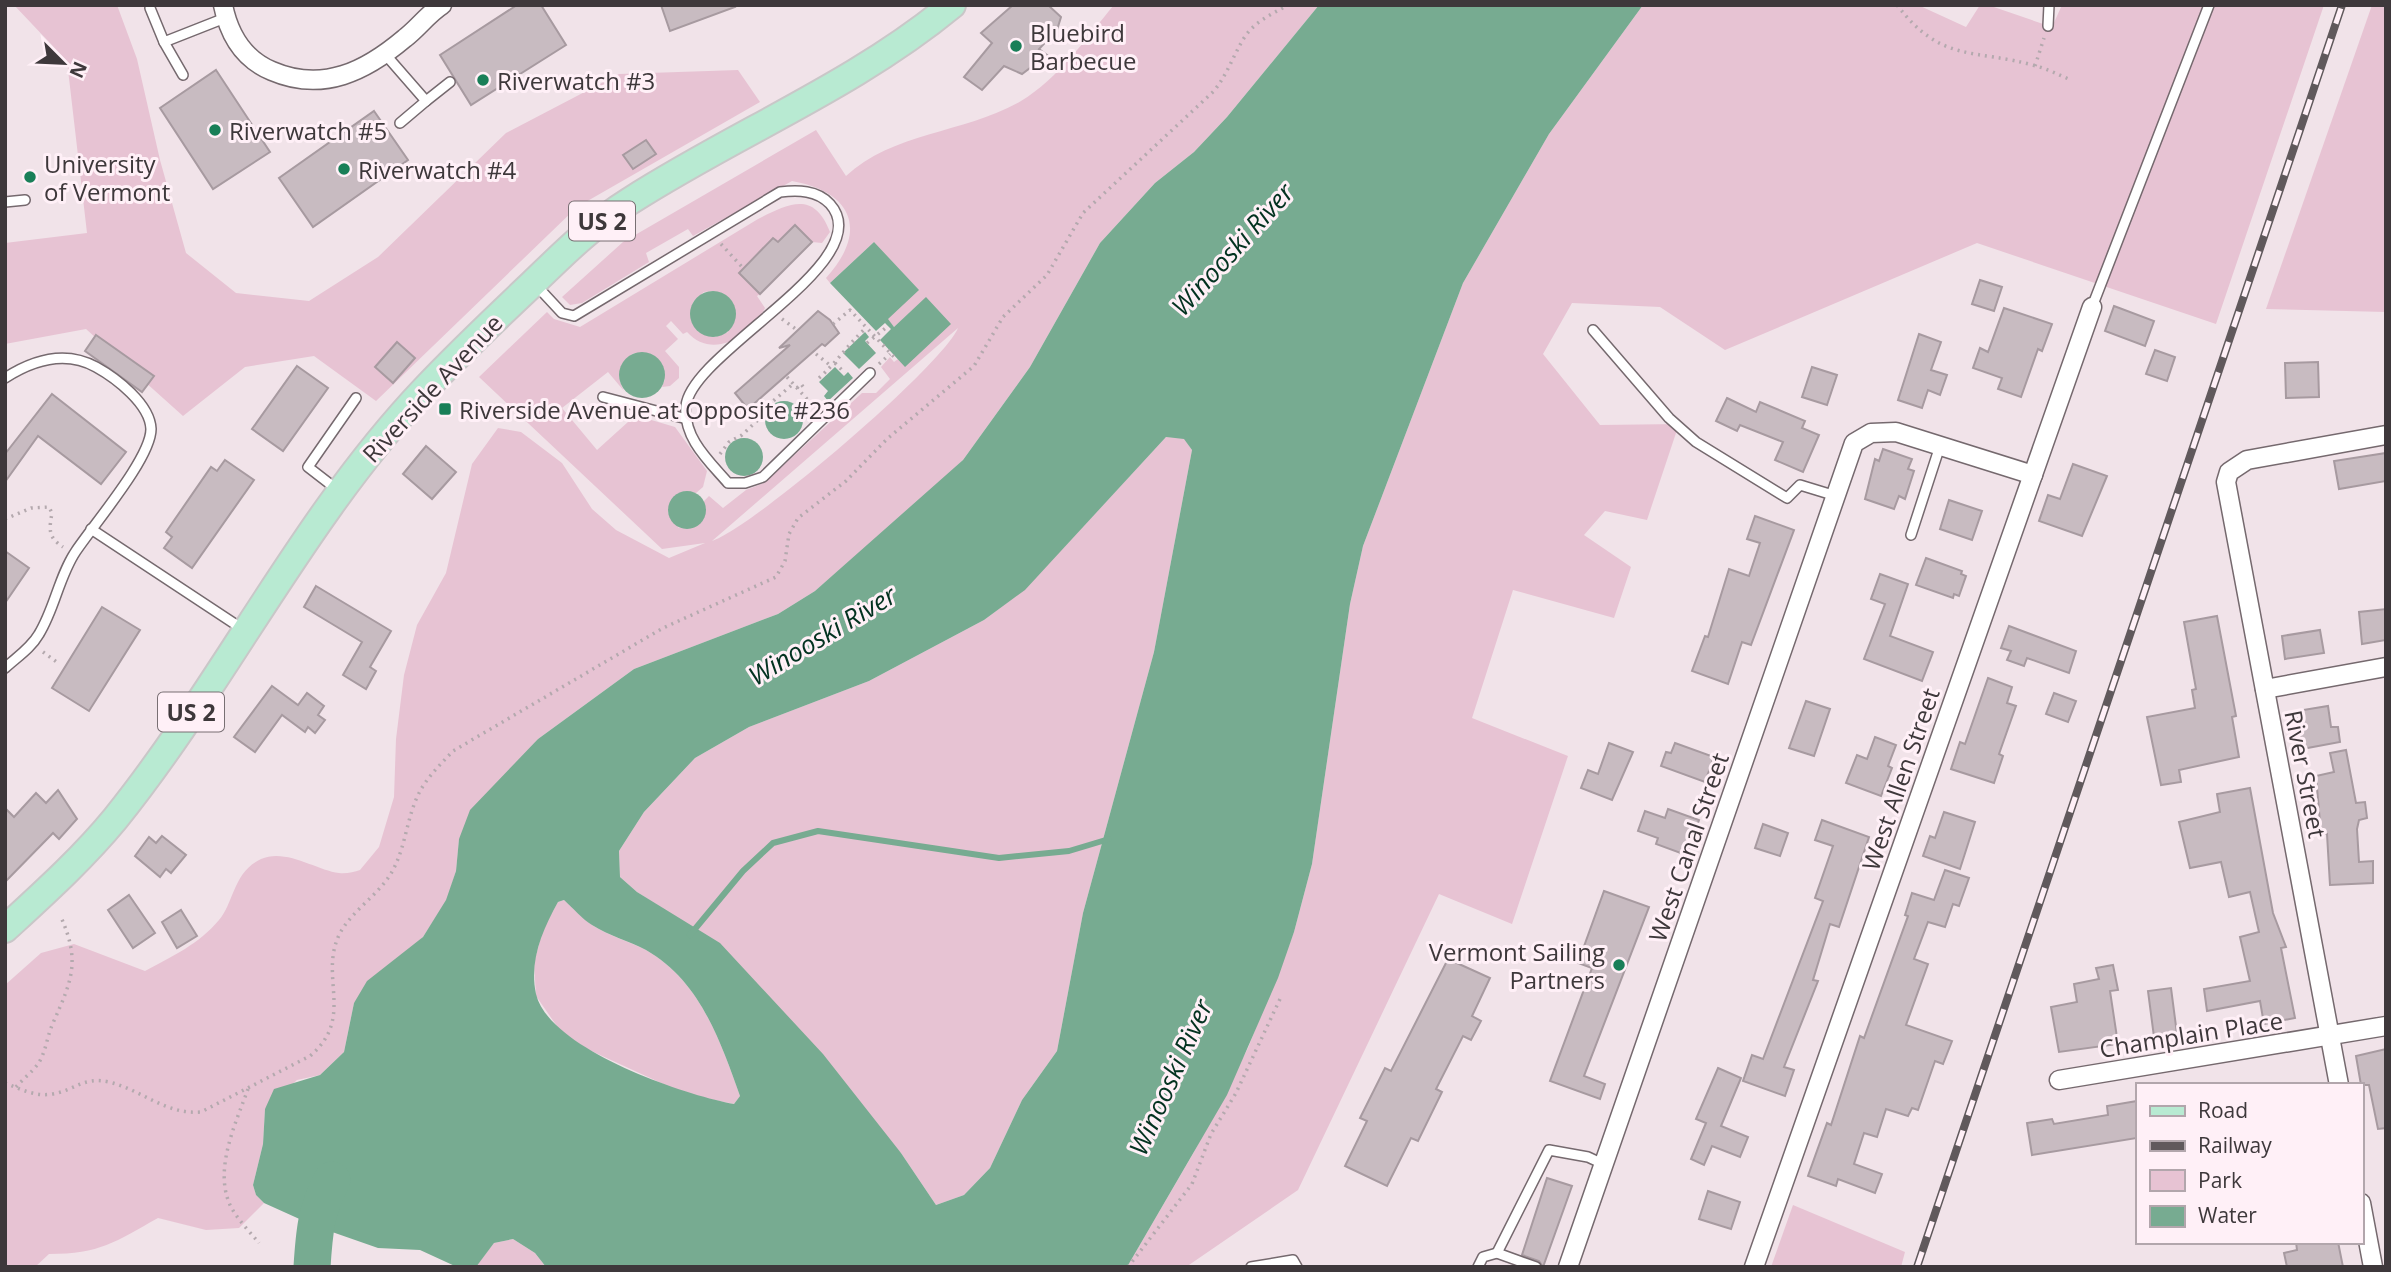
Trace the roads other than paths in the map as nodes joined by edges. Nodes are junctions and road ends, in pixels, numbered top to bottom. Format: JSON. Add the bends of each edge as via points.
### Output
{"nodes":[{"id":1,"x":442,"y":5,"type":"edge"},
{"id":2,"x":952,"y":5,"type":"edge"},
{"id":3,"x":2049,"y":5,"type":"edge"},
{"id":4,"x":2209,"y":5,"type":"edge"},
{"id":5,"x":150,"y":8,"type":"dead end"},
{"id":6,"x":224,"y":11,"type":"edge"},
{"id":7,"x":2048,"y":26,"type":"road end"},
{"id":8,"x":164,"y":42,"type":"junction"},
{"id":9,"x":384,"y":54,"type":"junction"},
{"id":10,"x":183,"y":75,"type":"dead end"},
{"id":11,"x":450,"y":82,"type":"dead end"},
{"id":12,"x":426,"y":101,"type":"junction"},
{"id":13,"x":400,"y":123,"type":"dead end"},
{"id":14,"x":25,"y":200,"type":"dead end"},
{"id":15,"x":5,"y":202,"type":"edge"},
{"id":16,"x":533,"y":282,"type":"junction"},
{"id":17,"x":2092,"y":307,"type":"joint"},
{"id":18,"x":1593,"y":330,"type":"dead end"},
{"id":19,"x":870,"y":373,"type":"dead end"},
{"id":20,"x":5,"y":378,"type":"edge"},
{"id":21,"x":603,"y":397,"type":"dead end"},
{"id":22,"x":356,"y":398,"type":"dead end"},
{"id":23,"x":687,"y":419,"type":"junction"},
{"id":24,"x":2386,"y":435,"type":"edge"},
{"id":25,"x":1940,"y":446,"type":"junction"},
{"id":26,"x":2033,"y":475,"type":"junction"},
{"id":27,"x":341,"y":492,"type":"junction"},
{"id":28,"x":1836,"y":496,"type":"junction"},
{"id":29,"x":91,"y":529,"type":"junction"},
{"id":30,"x":1911,"y":535,"type":"dead end"},
{"id":31,"x":245,"y":631,"type":"junction"},
{"id":32,"x":2386,"y":667,"type":"edge"},
{"id":33,"x":5,"y":668,"type":"edge"},
{"id":34,"x":2265,"y":689,"type":"junction"},
{"id":35,"x":5,"y":929,"type":"edge"},
{"id":36,"x":2386,"y":1026,"type":"edge"},
{"id":37,"x":2330,"y":1038,"type":"junction"},
{"id":38,"x":2059,"y":1080,"type":"dead end"},
{"id":39,"x":2339,"y":1083,"type":"edge"},
{"id":40,"x":1603,"y":1164,"type":"junction"},
{"id":41,"x":2363,"y":1214,"type":"edge"},
{"id":42,"x":1497,"y":1254,"type":"junction"},
{"id":43,"x":1251,"y":1267,"type":"edge"},
{"id":44,"x":1297,"y":1267,"type":"edge"},
{"id":45,"x":1478,"y":1267,"type":"edge"},
{"id":46,"x":1535,"y":1267,"type":"edge"},
{"id":47,"x":1568,"y":1267,"type":"edge"},
{"id":48,"x":1754,"y":1267,"type":"edge"},
{"id":49,"x":2373,"y":1267,"type":"edge"}],
"edges":[{"from":1,"to":9,"type":"street"},
{"from":2,"to":16,"type":"main road","name":"Riverside Avenue","number":"US 2","via":[[859,73],[626,203]]},
{"from":3,"to":7,"type":"lane"},
{"from":4,"to":17,"type":"lane"},
{"from":5,"to":8,"type":"lane"},
{"from":6,"to":8,"type":"lane"},
{"from":6,"to":9,"type":"street","via":[[240,47],[258,65],[289,79],[349,76]]},
{"from":8,"to":10,"type":"lane"},
{"from":9,"to":12,"type":"lane"},
{"from":11,"to":12,"type":"lane"},
{"from":12,"to":13,"type":"lane"},
{"from":14,"to":15,"type":"lane"},
{"from":16,"to":23,"type":"lane","via":[[562,313],[574,316],[780,192],[821,197],[831,205],[840,227],[827,257],[694,383],[686,405]]},
{"from":16,"to":27,"type":"main road","name":"Riverside Avenue","number":"US 2","via":[[393,423]]},
{"from":17,"to":26,"type":"street","name":"West Allen Street"},
{"from":18,"to":28,"type":"lane","via":[[1669,418],[1696,442],[1787,498],[1800,485]]},
{"from":19,"to":23,"type":"lane","via":[[763,477],[746,483],[728,483],[689,432]]},
{"from":20,"to":29,"type":"lane","via":[[31,363],[74,359],[104,372],[146,411],[148,445]]},
{"from":21,"to":23,"type":"lane"},
{"from":22,"to":27,"type":"lane","via":[[308,467]]},
{"from":24,"to":34,"type":"street","name":"River Street","via":[[2247,460],[2229,472],[2228,494]]},
{"from":25,"to":26,"type":"street"},
{"from":25,"to":28,"type":"street","name":"West Canal Street","via":[[1882,430],[1862,436],[1854,443]]},
{"from":25,"to":30,"type":"lane"},
{"from":26,"to":48,"type":"street","name":"West Allen Street"},
{"from":27,"to":31,"type":"main road","name":"Riverside Avenue","number":"US 2"},
{"from":28,"to":40,"type":"street","name":"West Canal Street"},
{"from":29,"to":31,"type":"lane"},
{"from":29,"to":33,"type":"lane","via":[[74,553],[41,632]]},
{"from":31,"to":35,"type":"main road","name":"Riverside Avenue","number":"US 2","via":[[112,822]]},
{"from":32,"to":34,"type":"street"},
{"from":34,"to":37,"type":"street","name":"River Street"},
{"from":36,"to":37,"type":"street","name":"Champlain Place"},
{"from":37,"to":38,"type":"street","name":"Champlain Place"},
{"from":37,"to":39,"type":"street","name":"River Street"},
{"from":40,"to":42,"type":"lane","via":[[1549,1150]]},
{"from":40,"to":47,"type":"street","name":"West Canal Street"},
{"from":41,"to":49,"type":"street"},
{"from":42,"to":45,"type":"lane","via":[[1483,1257]]},
{"from":42,"to":46,"type":"lane"},
{"from":43,"to":44,"type":"lane","via":[[1293,1260]]}]}
